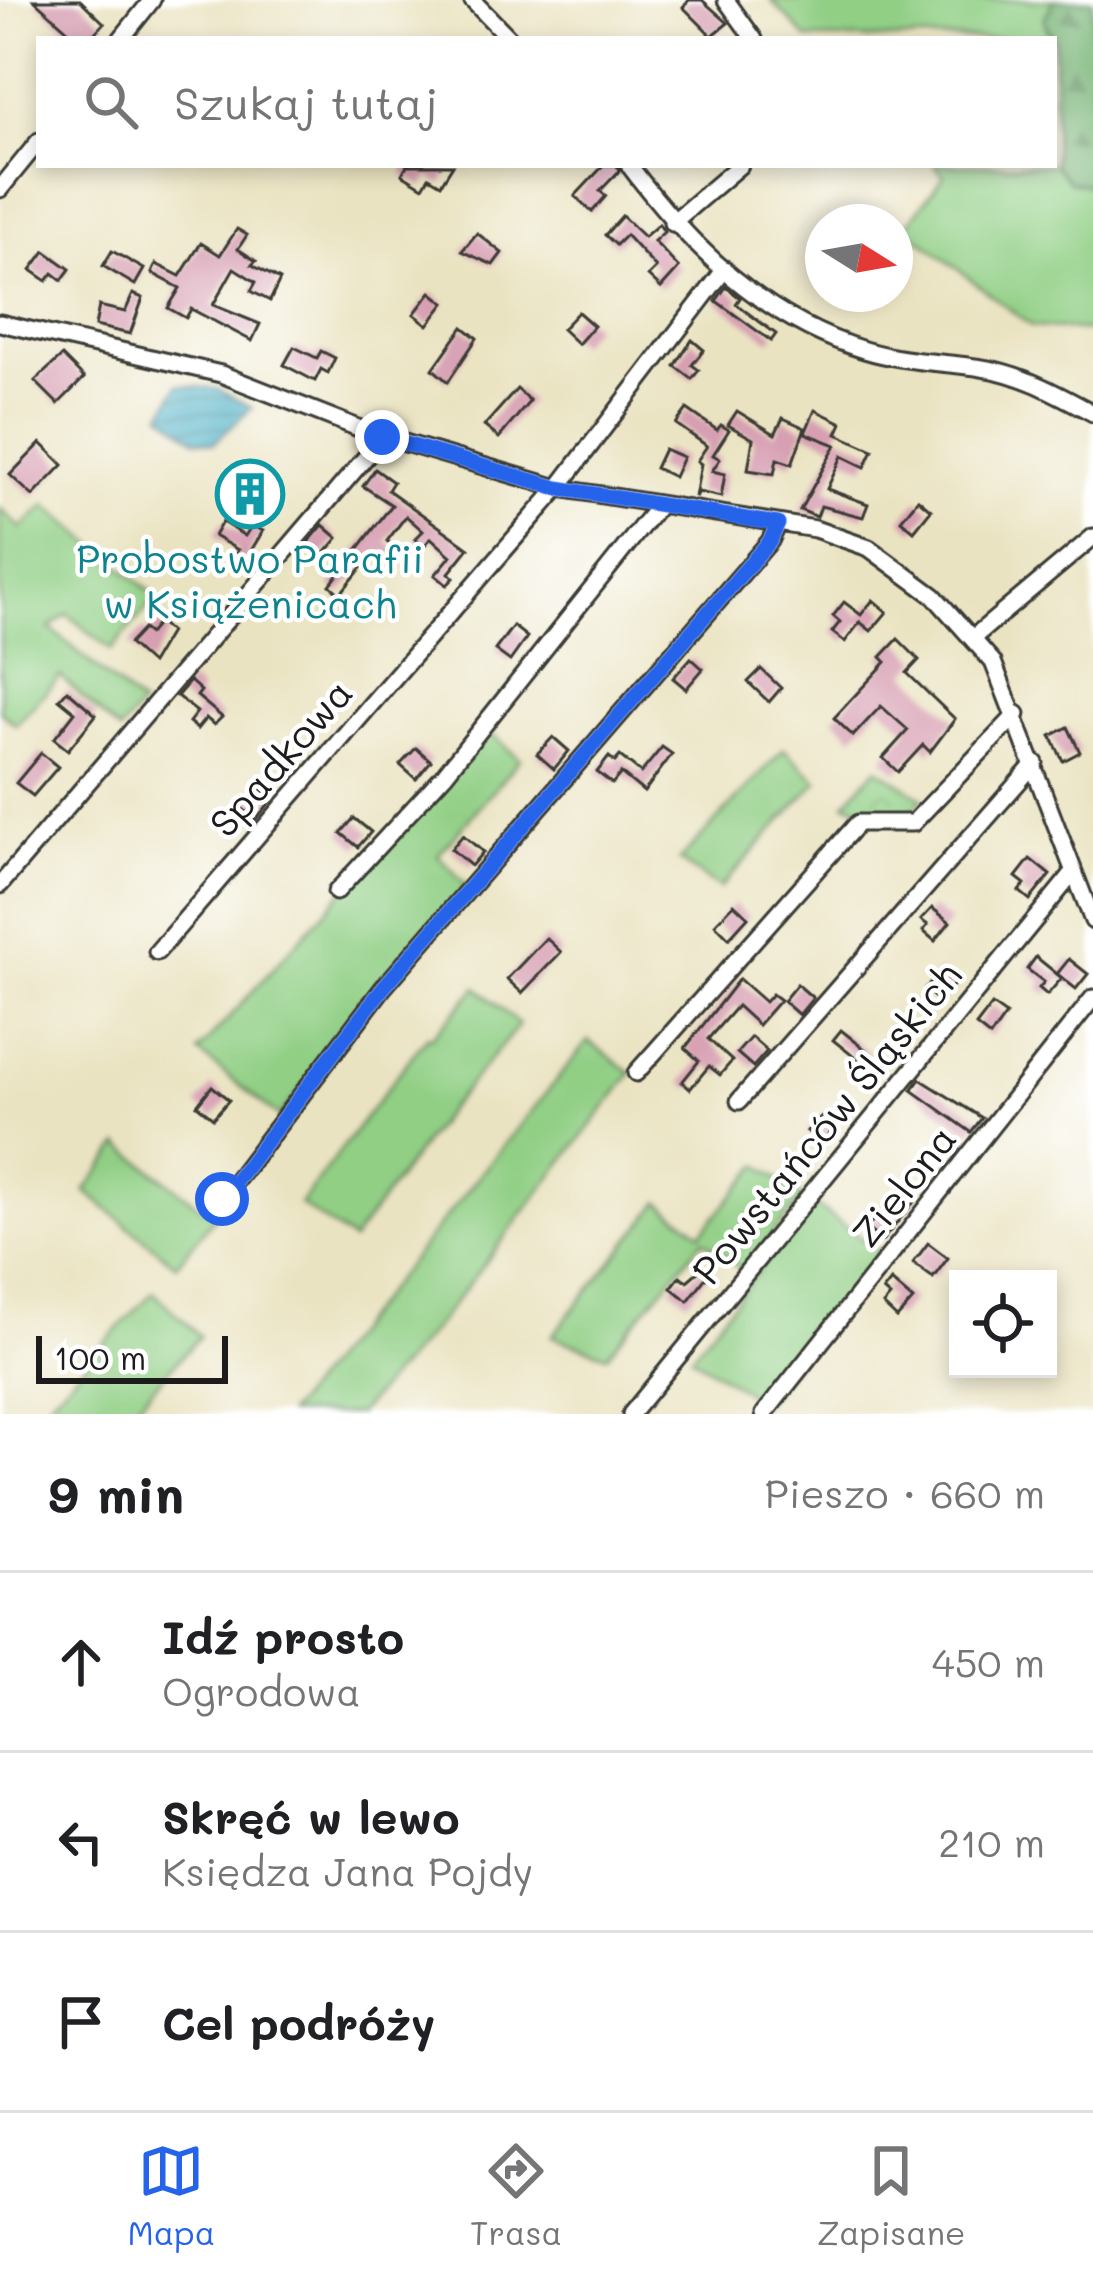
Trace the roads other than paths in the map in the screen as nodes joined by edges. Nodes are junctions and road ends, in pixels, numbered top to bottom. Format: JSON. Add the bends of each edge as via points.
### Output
{"nodes":[{"id":1,"x":152,"y":0,"type":"edge"},
{"id":2,"x":472,"y":0,"type":"edge"},
{"id":3,"x":726,"y":0,"type":"edge"},
{"id":4,"x":123,"y":36,"type":"edge"},
{"id":5,"x":507,"y":36,"type":"edge"},
{"id":6,"x":752,"y":36,"type":"edge"},
{"id":7,"x":36,"y":145,"type":"edge"},
{"id":8,"x":630,"y":168,"type":"edge"},
{"id":9,"x":736,"y":168,"type":"edge"},
{"id":10,"x":0,"y":189,"type":"edge"},
{"id":11,"x":672,"y":223,"type":"junction"},
{"id":12,"x":725,"y":269,"type":"junction"},
{"id":13,"x":0,"y":323,"type":"edge"},
{"id":14,"x":1093,"y":413,"type":"edge"},
{"id":15,"x":382,"y":437,"type":"junction"},
{"id":16,"x":558,"y":488,"type":"junction"},
{"id":17,"x":658,"y":506,"type":"junction"},
{"id":18,"x":778,"y":524,"type":"junction"},
{"id":19,"x":1093,"y":537,"type":"edge"},
{"id":20,"x":975,"y":636,"type":"junction"},
{"id":21,"x":1017,"y":715,"type":"junction"},
{"id":22,"x":1035,"y":763,"type":"junction"},
{"id":23,"x":1073,"y":873,"type":"junction"},
{"id":24,"x":0,"y":885,"type":"edge"},
{"id":25,"x":335,"y":892,"type":"dead end"},
{"id":26,"x":1093,"y":921,"type":"edge"},
{"id":27,"x":157,"y":952,"type":"dead end"},
{"id":28,"x":1093,"y":998,"type":"edge"},
{"id":29,"x":636,"y":1072,"type":"dead end"},
{"id":30,"x":739,"y":1101,"type":"dead end"},
{"id":31,"x":222,"y":1199,"type":"dead end"},
{"id":32,"x":631,"y":1414,"type":"edge"},
{"id":33,"x":764,"y":1414,"type":"edge"}],
"edges":[{"from":1,"to":4,"type":"street"},
{"from":2,"to":5,"type":"street"},
{"from":3,"to":6,"type":"street"},
{"from":7,"to":10,"type":"street"},
{"from":8,"to":11,"type":"street"},
{"from":9,"to":11,"type":"street"},
{"from":11,"to":12,"type":"street"},
{"from":12,"to":14,"type":"street","via":[[763,304],[862,350],[1019,377]]},
{"from":12,"to":16,"type":"street","name":"Spadkowa"},
{"from":13,"to":15,"type":"street","via":[[221,374]]},
{"from":15,"to":16,"type":"street"},
{"from":15,"to":24,"type":"street"},
{"from":16,"to":17,"type":"street"},
{"from":16,"to":27,"type":"street","name":"Spadkowa"},
{"from":17,"to":18,"type":"street"},
{"from":17,"to":25,"type":"street","via":[[444,775]]},
{"from":18,"to":20,"type":"street","via":[[873,551]]},
{"from":18,"to":31,"type":"street","via":[[383,988]]},
{"from":19,"to":20,"type":"street"},
{"from":20,"to":21,"type":"street"},
{"from":21,"to":22,"type":"street"},
{"from":21,"to":29,"type":"street","via":[[913,823],[857,823]]},
{"from":22,"to":23,"type":"street"},
{"from":22,"to":30,"type":"street"},
{"from":23,"to":26,"type":"street"},
{"from":23,"to":32,"type":"street","name":"Powstańców Śląskich"},
{"from":28,"to":33,"type":"street","name":"Zielona"}]}
